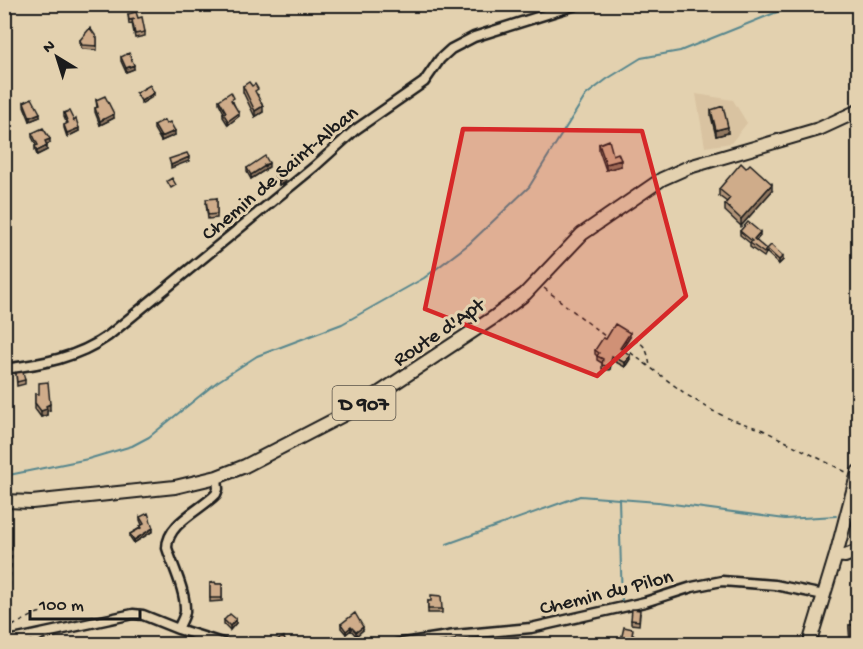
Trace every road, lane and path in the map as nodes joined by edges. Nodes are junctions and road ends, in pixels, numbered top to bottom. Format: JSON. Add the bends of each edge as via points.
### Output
{"nodes":[{"id":1,"x":579,"y":4,"type":"edge"},
{"id":2,"x":858,"y":111,"type":"edge"},
{"id":3,"x":536,"y":282,"type":"junction"},
{"id":4,"x":606,"y":337,"type":"edge"},
{"id":5,"x":615,"y":343,"type":"edge"},
{"id":6,"x":625,"y":349,"type":"junction"},
{"id":7,"x":650,"y":367,"type":"junction"},
{"id":8,"x":4,"y":369,"type":"edge"},
{"id":9,"x":858,"y":474,"type":"edge"},
{"id":10,"x":217,"y":477,"type":"junction"},
{"id":11,"x":4,"y":501,"type":"edge"},
{"id":12,"x":12,"y":546,"type":"dead end"},
{"id":13,"x":858,"y":551,"type":"edge"},
{"id":14,"x":840,"y":553,"type":"junction"},
{"id":15,"x":824,"y":595,"type":"junction"},
{"id":16,"x":73,"y":606,"type":"dead end"},
{"id":17,"x":13,"y":627,"type":"junction"},
{"id":18,"x":178,"y":629,"type":"junction"},
{"id":19,"x":4,"y":630,"type":"edge"},
{"id":20,"x":46,"y":633,"type":"junction"},
{"id":21,"x":4,"y":642,"type":"edge"},
{"id":22,"x":30,"y":645,"type":"edge"},
{"id":23,"x":225,"y":645,"type":"edge"},
{"id":24,"x":397,"y":645,"type":"edge"},
{"id":25,"x":809,"y":645,"type":"edge"}],
"edges":[{"from":1,"to":8,"type":"street","name":"Chemin de Saint-Alban","via":[[474,37],[451,49],[424,82],[355,130],[108,336],[72,356]]},
{"from":2,"to":3,"type":"main road","name":"Route d'Apt","number":"D 907","via":[[819,129],[689,167],[662,179],[582,234]]},
{"from":3,"to":4,"type":"path"},
{"from":3,"to":10,"type":"main road","name":"Route d'Apt","number":"D 907","via":[[493,318],[355,409],[277,451]]},
{"from":5,"to":6,"type":"path"},
{"from":6,"to":7,"type":"path"},
{"from":6,"to":7,"type":"path","via":[[633,342],[641,343],[648,353]]},
{"from":7,"to":9,"type":"path","via":[[687,395],[730,419],[763,430],[845,472]]},
{"from":9,"to":14,"type":"main road"},
{"from":10,"to":11,"type":"main road","name":"Route d'Apt","number":"D 907","via":[[175,487],[32,502]]},
{"from":10,"to":18,"type":"street","via":[[216,494],[178,525],[167,541],[185,609]]},
{"from":12,"to":17,"type":"path","via":[[9,600]]},
{"from":13,"to":14,"type":"main road"},
{"from":14,"to":15,"type":"main road"},
{"from":15,"to":24,"type":"street","name":"Chemin du Pilon","via":[[775,585],[722,581],[531,628]]},
{"from":15,"to":25,"type":"main road"},
{"from":16,"to":17,"type":"path","via":[[38,613]]},
{"from":17,"to":19,"type":"path"},
{"from":18,"to":20,"type":"street","via":[[133,614]]},
{"from":18,"to":23,"type":"street"},
{"from":20,"to":21,"type":"street"},
{"from":20,"to":22,"type":"lane"}]}
